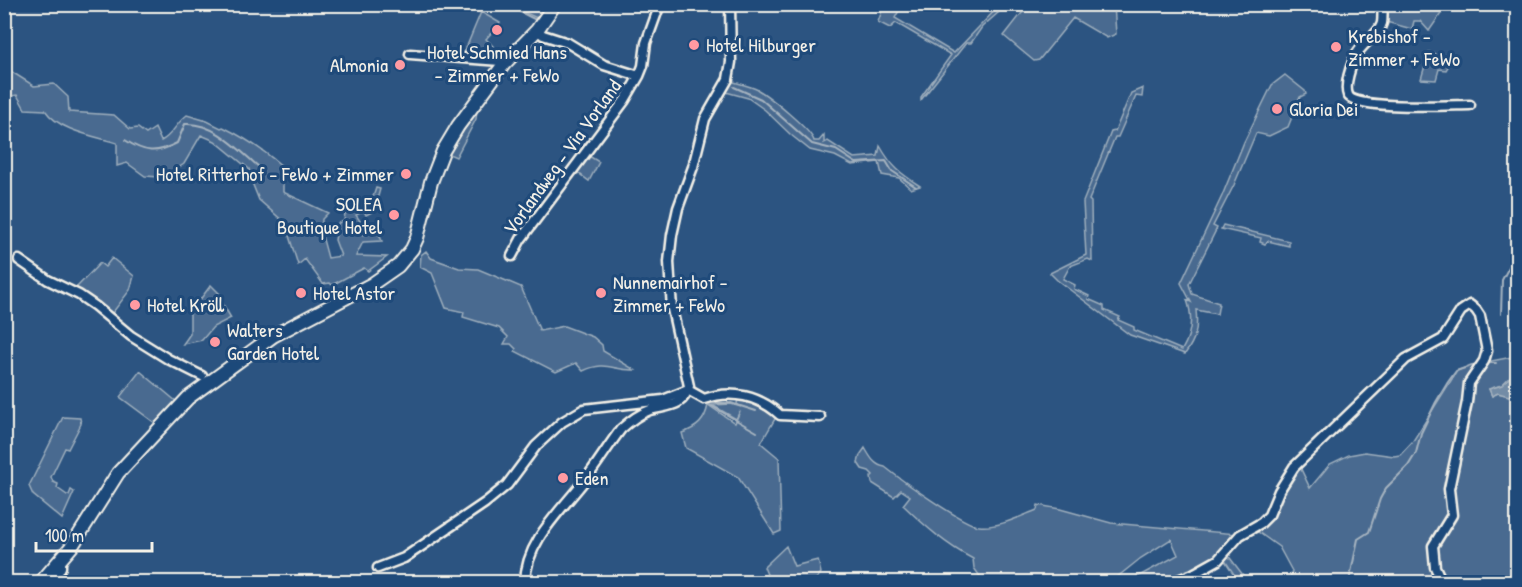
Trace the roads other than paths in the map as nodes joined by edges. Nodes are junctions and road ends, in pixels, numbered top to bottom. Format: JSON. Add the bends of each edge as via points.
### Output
{"nodes":[{"id":1,"x":555,"y":4,"type":"edge"},
{"id":2,"x":660,"y":4,"type":"edge"},
{"id":3,"x":730,"y":4,"type":"edge"},
{"id":4,"x":1383,"y":4,"type":"edge"},
{"id":5,"x":537,"y":30,"type":"junction"},
{"id":6,"x":410,"y":54,"type":"dead end"},
{"id":7,"x":504,"y":64,"type":"junction"},
{"id":8,"x":639,"y":76,"type":"junction"},
{"id":9,"x":1470,"y":105,"type":"dead end"},
{"id":10,"x":512,"y":256,"type":"dead end"},
{"id":11,"x":19,"y":260,"type":"dead end"},
{"id":12,"x":202,"y":376,"type":"dead end"},
{"id":13,"x":688,"y":390,"type":"junction"},
{"id":14,"x":820,"y":417,"type":"dead end"},
{"id":15,"x":61,"y":559,"type":"junction"},
{"id":16,"x":378,"y":568,"type":"dead end"},
{"id":17,"x":41,"y":582,"type":"edge"},
{"id":18,"x":52,"y":582,"type":"edge"},
{"id":19,"x":525,"y":582,"type":"edge"},
{"id":20,"x":1173,"y":582,"type":"edge"},
{"id":21,"x":1442,"y":582,"type":"edge"}],
"edges":[{"from":1,"to":5,"type":"street"},
{"from":2,"to":8,"type":"street","name":"Vorlandweg - Via Vorland"},
{"from":3,"to":13,"type":"street","via":[[728,79],[705,119],[674,222],[669,262],[672,309]]},
{"from":4,"to":9,"type":"street","via":[[1381,25],[1357,52],[1348,79],[1348,96],[1389,106]]},
{"from":5,"to":7,"type":"street"},
{"from":5,"to":8,"type":"street","name":"Vorlandweg - Via Vorland","via":[[604,65]]},
{"from":6,"to":7,"type":"street"},
{"from":7,"to":15,"type":"street","via":[[443,151],[417,238],[398,266],[372,284],[273,336],[188,398],[118,473]]},
{"from":8,"to":10,"type":"street","name":"Vorlandweg - Via Vorland"},
{"from":11,"to":12,"type":"street","via":[[79,295],[131,336]]},
{"from":13,"to":14,"type":"street","via":[[704,399],[724,395],[753,399],[780,415]]},
{"from":13,"to":16,"type":"street","via":[[663,400],[584,409],[562,422],[536,446],[507,485],[485,503],[404,558]]},
{"from":13,"to":19,"type":"street","via":[[673,406],[650,410],[621,429],[547,525],[525,571]]},
{"from":15,"to":17,"type":"street"},
{"from":15,"to":18,"type":"street"},
{"from":20,"to":21,"type":"street","via":[[1218,560],[1240,535],[1261,523],[1294,467],[1406,359],[1443,339],[1470,304],[1480,316],[1487,351],[1469,383],[1449,489],[1452,515],[1433,546],[1435,567]]}]}
